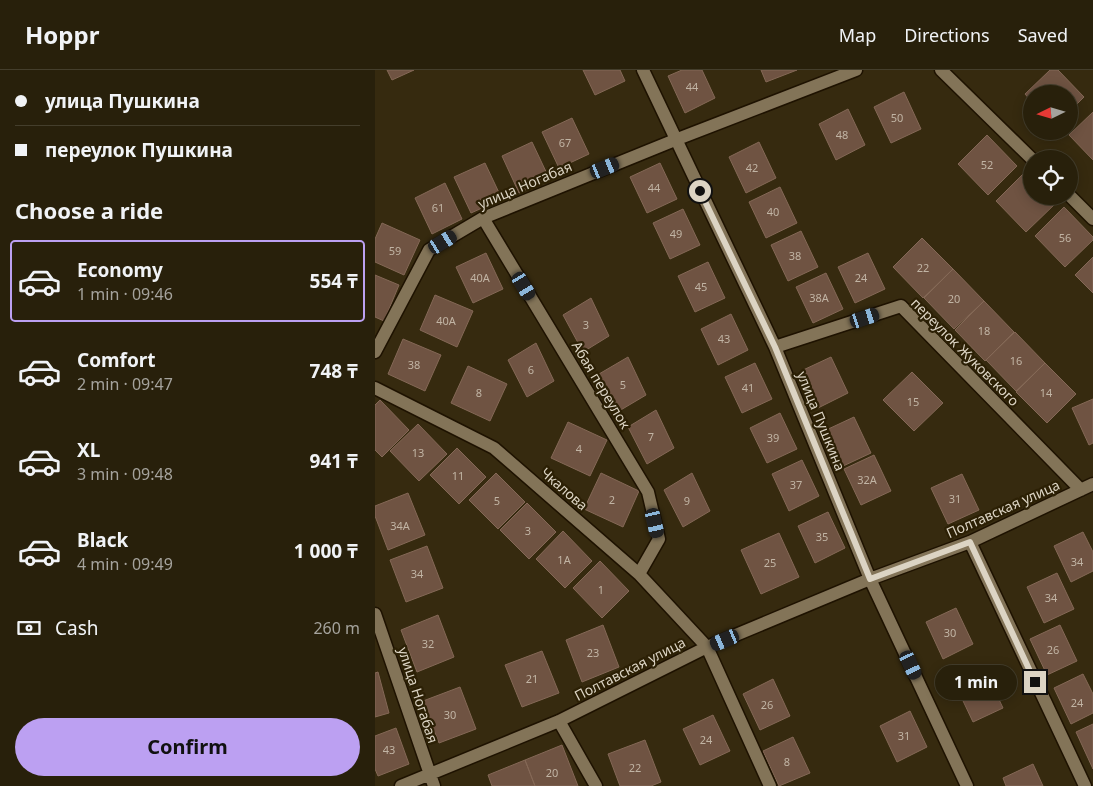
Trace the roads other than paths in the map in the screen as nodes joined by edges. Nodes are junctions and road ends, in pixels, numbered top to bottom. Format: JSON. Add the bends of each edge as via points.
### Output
{"nodes":[{"id":1,"x":643,"y":70,"type":"edge"},
{"id":2,"x":856,"y":70,"type":"edge"},
{"id":3,"x":941,"y":70,"type":"edge"},
{"id":4,"x":675,"y":140,"type":"junction"},
{"id":5,"x":1023,"y":150,"type":"edge"},
{"id":6,"x":1078,"y":204,"type":"edge"},
{"id":7,"x":483,"y":218,"type":"junction"},
{"id":8,"x":1093,"y":218,"type":"edge"},
{"id":9,"x":775,"y":347,"type":"junction"},
{"id":10,"x":375,"y":352,"type":"edge"},
{"id":11,"x":375,"y":388,"type":"edge"},
{"id":12,"x":1093,"y":484,"type":"edge"},
{"id":13,"x":1081,"y":490,"type":"junction"},
{"id":14,"x":970,"y":542,"type":"junction"},
{"id":15,"x":639,"y":574,"type":"junction"},
{"id":16,"x":870,"y":579,"type":"junction"},
{"id":17,"x":375,"y":614,"type":"edge"},
{"id":18,"x":707,"y":647,"type":"junction"},
{"id":19,"x":559,"y":721,"type":"junction"},
{"id":20,"x":431,"y":780,"type":"edge"},
{"id":21,"x":401,"y":786,"type":"edge"},
{"id":22,"x":596,"y":786,"type":"edge"},
{"id":23,"x":770,"y":786,"type":"edge"},
{"id":24,"x":967,"y":786,"type":"edge"},
{"id":25,"x":1085,"y":786,"type":"edge"}],
"edges":[{"from":1,"to":4,"type":"street","name":"улица Пушкина"},
{"from":2,"to":4,"type":"street","name":"улица Ногабая"},
{"from":3,"to":5,"type":"street"},
{"from":4,"to":7,"type":"street","name":"улица Ногабая"},
{"from":4,"to":9,"type":"street","name":"улица Пушкина"},
{"from":6,"to":8,"type":"street"},
{"from":7,"to":10,"type":"street","name":"улица Ногабая","via":[[429,250]]},
{"from":7,"to":15,"type":"street","name":"Абая переулок","via":[[648,492],[659,539]]},
{"from":9,"to":13,"type":"street","name":"переулок Жуковского","via":[[901,306]]},
{"from":9,"to":16,"type":"street","name":"улица Пушкина"},
{"from":11,"to":15,"type":"street","name":"Чкалова","via":[[495,448]]},
{"from":12,"to":13,"type":"street","name":"Полтавская улица"},
{"from":13,"to":14,"type":"street","name":"Полтавская улица"},
{"from":14,"to":16,"type":"street","name":"Полтавская улица"},
{"from":14,"to":25,"type":"street"},
{"from":15,"to":18,"type":"street","name":"Чкалова"},
{"from":16,"to":18,"type":"street","name":"Полтавская улица"},
{"from":16,"to":24,"type":"street","name":"улица Пушкина"},
{"from":17,"to":20,"type":"street","name":"улица Ногабая"},
{"from":18,"to":19,"type":"street","name":"Полтавская улица"},
{"from":18,"to":23,"type":"street","name":"Чкалова"},
{"from":19,"to":20,"type":"street","name":"Полтавская улица"},
{"from":19,"to":22,"type":"street"},
{"from":20,"to":21,"type":"street","name":"Полтавская улица"}]}
